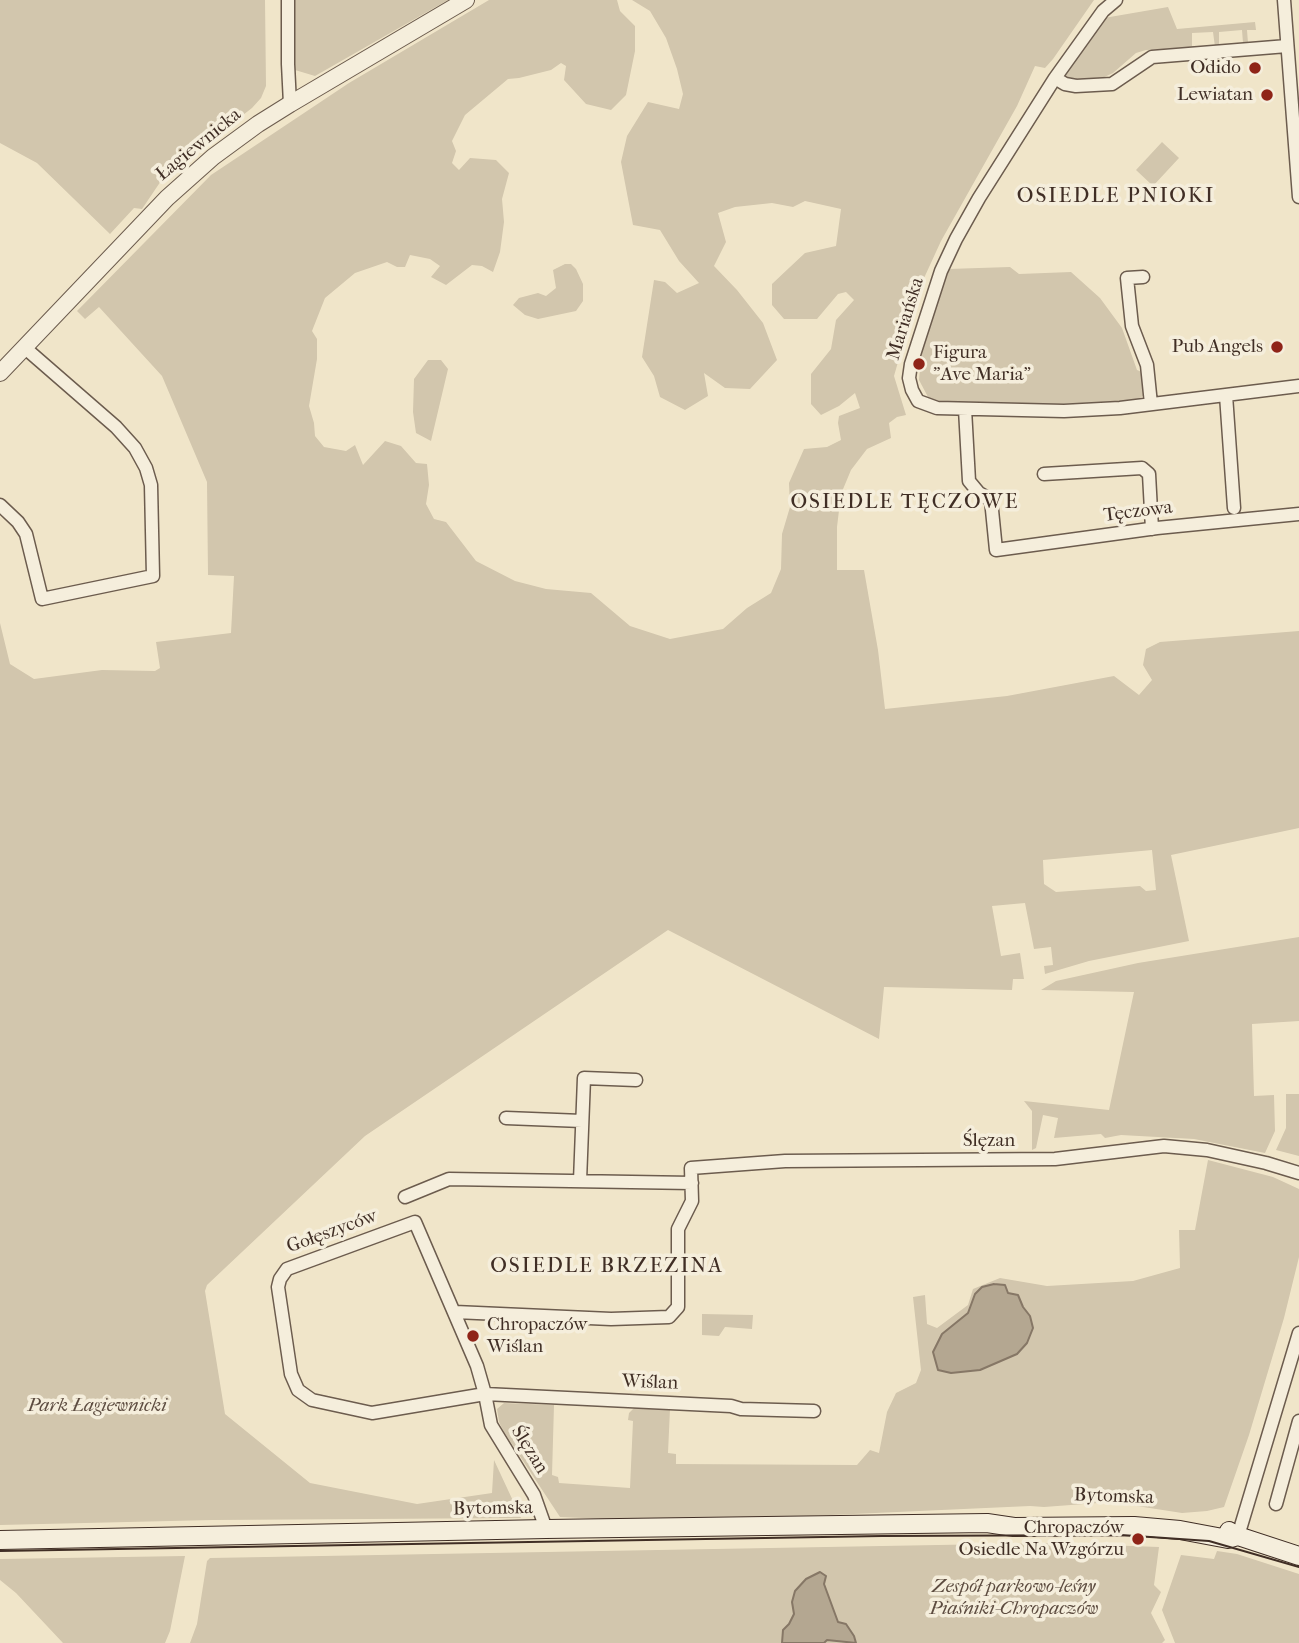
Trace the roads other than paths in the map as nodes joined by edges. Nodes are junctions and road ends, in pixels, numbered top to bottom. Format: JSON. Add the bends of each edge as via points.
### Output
{"nodes":[{"id":1,"x":288,"y":0,"type":"edge"},
{"id":2,"x":466,"y":0,"type":"edge"},
{"id":3,"x":1116,"y":0,"type":"edge"},
{"id":4,"x":1284,"y":0,"type":"edge"},
{"id":5,"x":1287,"y":46,"type":"junction"},
{"id":6,"x":1055,"y":78,"type":"junction"},
{"id":7,"x":290,"y":104,"type":"junction"},
{"id":8,"x":1299,"y":197,"type":"edge"},
{"id":9,"x":1143,"y":277,"type":"dead end"},
{"id":10,"x":24,"y":347,"type":"junction"},
{"id":11,"x":0,"y":373,"type":"edge"},
{"id":12,"x":1299,"y":386,"type":"edge"},
{"id":13,"x":1226,"y":395,"type":"junction"},
{"id":14,"x":1151,"y":404,"type":"junction"},
{"id":15,"x":965,"y":409,"type":"junction"},
{"id":16,"x":1044,"y":474,"type":"dead end"},
{"id":17,"x":0,"y":505,"type":"edge"},
{"id":18,"x":1234,"y":508,"type":"dead end"},
{"id":19,"x":1299,"y":514,"type":"edge"},
{"id":20,"x":1153,"y":529,"type":"junction"},
{"id":21,"x":636,"y":1080,"type":"dead end"},
{"id":22,"x":506,"y":1118,"type":"dead end"},
{"id":23,"x":582,"y":1121,"type":"junction"},
{"id":24,"x":1299,"y":1173,"type":"edge"},
{"id":25,"x":580,"y":1181,"type":"junction"},
{"id":26,"x":692,"y":1183,"type":"junction"},
{"id":27,"x":405,"y":1197,"type":"dead end"},
{"id":28,"x":415,"y":1222,"type":"joint"},
{"id":29,"x":455,"y":1312,"type":"junction"},
{"id":30,"x":1299,"y":1333,"type":"edge"},
{"id":31,"x":485,"y":1394,"type":"junction"},
{"id":32,"x":814,"y":1411,"type":"dead end"},
{"id":33,"x":1299,"y":1421,"type":"edge"},
{"id":34,"x":1263,"y":1454,"type":"junction"},
{"id":35,"x":1288,"y":1460,"type":"junction"},
{"id":36,"x":1276,"y":1504,"type":"dead end"},
{"id":37,"x":546,"y":1529,"type":"junction"},
{"id":38,"x":1238,"y":1536,"type":"junction"},
{"id":39,"x":0,"y":1540,"type":"edge"},
{"id":40,"x":1299,"y":1556,"type":"edge"}],
"edges":[{"from":1,"to":7,"type":"street"},
{"from":2,"to":7,"type":"street","name":"Łagiewnicka"},
{"from":3,"to":6,"type":"street","name":"Mariańska"},
{"from":4,"to":5,"type":"street"},
{"from":5,"to":6,"type":"street","via":[[1153,57],[1112,84],[1076,86]]},
{"from":5,"to":8,"type":"street"},
{"from":6,"to":15,"type":"street","name":"Mariańska","via":[[956,239],[911,364],[909,378],[918,401],[937,408]]},
{"from":7,"to":10,"type":"street","name":"Łagiewnicka","via":[[190,177]]},
{"from":9,"to":14,"type":"street","via":[[1127,278],[1132,326],[1147,365]]},
{"from":10,"to":11,"type":"street","name":"Łagiewnicka"},
{"from":10,"to":17,"type":"street","via":[[116,427],[146,468],[153,576],[43,600],[26,534]]},
{"from":12,"to":13,"type":"street","name":"Mariańska"},
{"from":13,"to":14,"type":"street","name":"Mariańska"},
{"from":13,"to":18,"type":"street"},
{"from":14,"to":15,"type":"street","name":"Mariańska","via":[[1083,411]]},
{"from":15,"to":20,"type":"street","name":"Tęczowa","via":[[969,481],[991,500],[996,550]]},
{"from":16,"to":20,"type":"street","via":[[1142,468],[1149,474]]},
{"from":19,"to":20,"type":"street","name":"Tęczowa"},
{"from":21,"to":23,"type":"street","via":[[584,1078]]},
{"from":22,"to":23,"type":"street"},
{"from":23,"to":25,"type":"street"},
{"from":24,"to":26,"type":"street","name":"Ślęzan","via":[[1207,1150],[1164,1146],[1055,1159],[752,1163],[691,1168]]},
{"from":25,"to":26,"type":"street"},
{"from":25,"to":27,"type":"street","via":[[449,1179]]},
{"from":26,"to":29,"type":"street","via":[[692,1201],[678,1229],[678,1307],[669,1317]]},
{"from":28,"to":29,"type":"street","name":"Ślęzan"},
{"from":28,"to":31,"type":"street","name":"Gołęszyców","via":[[292,1266],[282,1274],[278,1287],[293,1383],[312,1400],[372,1413]]},
{"from":29,"to":31,"type":"street","name":"Ślęzan"},
{"from":30,"to":34,"type":"street"},
{"from":31,"to":32,"type":"street","name":"Wiślan"},
{"from":31,"to":37,"type":"street","name":"Ślęzan","via":[[491,1425],[534,1495]]},
{"from":33,"to":35,"type":"street"},
{"from":34,"to":35,"type":"street"},
{"from":34,"to":38,"type":"street"},
{"from":35,"to":36,"type":"street"},
{"from":37,"to":38,"type":"main road","name":"Bytomska","via":[[1119,1517],[1211,1526]]},
{"from":37,"to":39,"type":"main road","name":"Bytomska"},
{"from":38,"to":40,"type":"main road","name":"Bytomska"}]}
